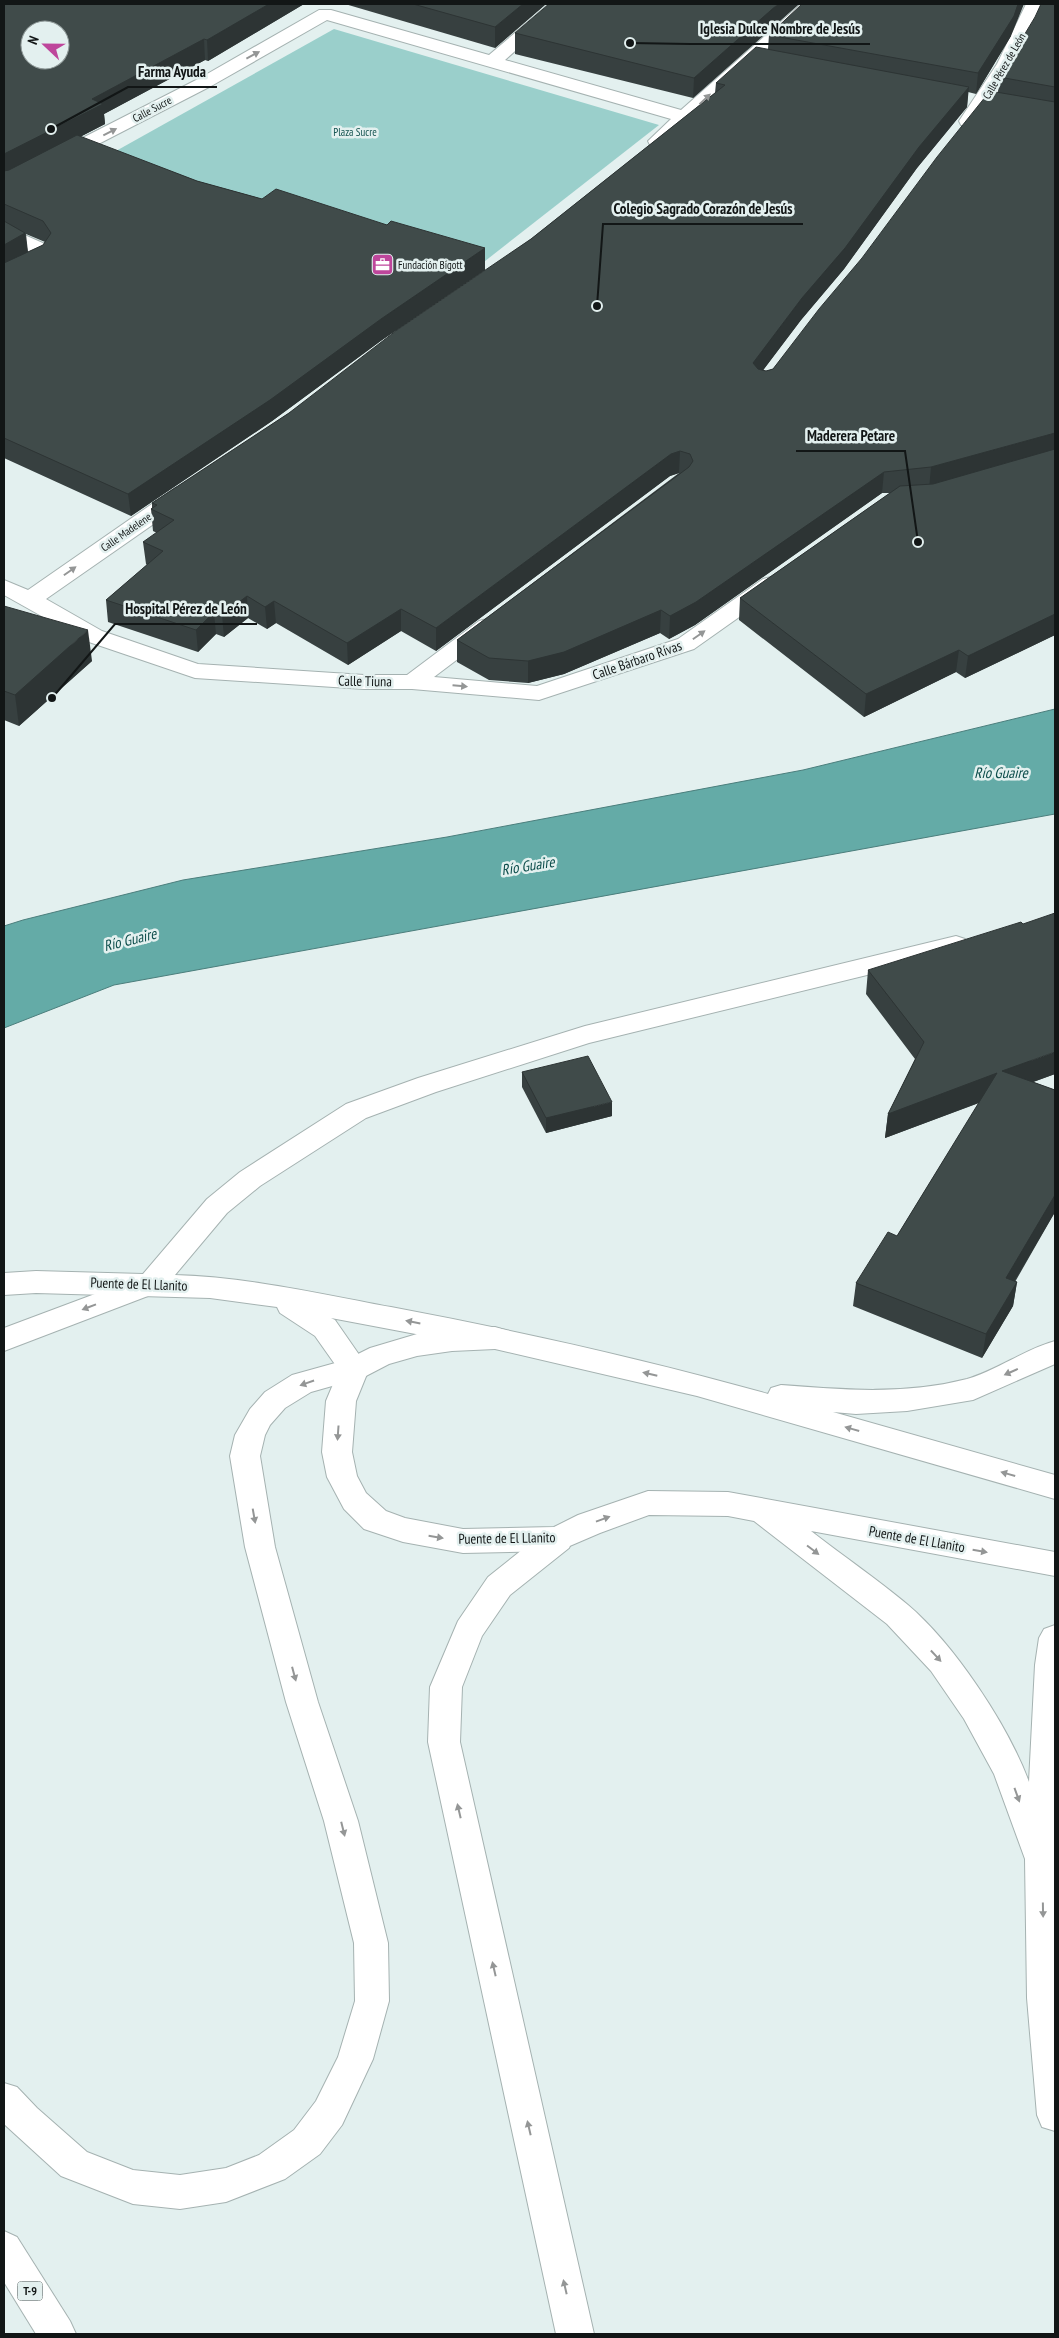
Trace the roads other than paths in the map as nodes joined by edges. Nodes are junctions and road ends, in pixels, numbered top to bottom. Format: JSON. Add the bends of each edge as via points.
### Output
{"nodes":[{"id":1,"x":559,"y":4,"type":"edge"},
{"id":2,"x":811,"y":4,"type":"edge"},
{"id":3,"x":1035,"y":4,"type":"edge"},
{"id":4,"x":492,"y":62,"type":"junction"},
{"id":5,"x":686,"y":117,"type":"junction"},
{"id":6,"x":955,"y":138,"type":"edge"},
{"id":7,"x":641,"y":154,"type":"edge"},
{"id":8,"x":4,"y":185,"type":"edge"},
{"id":9,"x":4,"y":232,"type":"edge"},
{"id":10,"x":4,"y":278,"type":"edge"},
{"id":11,"x":198,"y":483,"type":"edge"},
{"id":12,"x":789,"y":572,"type":"edge"},
{"id":13,"x":4,"y":587,"type":"edge"},
{"id":14,"x":30,"y":598,"type":"junction"},
{"id":15,"x":503,"y":614,"type":"edge"},
{"id":16,"x":412,"y":682,"type":"junction"},
{"id":17,"x":981,"y":938,"type":"edge"},
{"id":18,"x":4,"y":1284,"type":"edge"},
{"id":19,"x":151,"y":1284,"type":"junction"},
{"id":20,"x":274,"y":1296,"type":"junction"},
{"id":21,"x":495,"y":1338,"type":"junction"},
{"id":22,"x":4,"y":1340,"type":"edge"},
{"id":23,"x":1055,"y":1352,"type":"edge"},
{"id":24,"x":354,"y":1370,"type":"junction"},
{"id":25,"x":697,"y":1385,"type":"junction"},
{"id":26,"x":1055,"y":1487,"type":"edge"},
{"id":27,"x":760,"y":1510,"type":"junction"},
{"id":28,"x":558,"y":1539,"type":"junction"},
{"id":29,"x":1055,"y":1564,"type":"edge"},
{"id":30,"x":1055,"y":1638,"type":"edge"},
{"id":31,"x":1042,"y":1861,"type":"junction"},
{"id":32,"x":4,"y":2099,"type":"edge"},
{"id":33,"x":1055,"y":2115,"type":"edge"},
{"id":34,"x":4,"y":2249,"type":"edge"},
{"id":35,"x":57,"y":2334,"type":"edge"},
{"id":36,"x":575,"y":2334,"type":"edge"}],
"edges":[{"from":1,"to":4,"type":"main road"},
{"from":5,"to":2,"type":"main road","one_way":true,"via":[[758,61]]},
{"from":3,"to":6,"type":"main road","name":"Calle Pérez de León","via":[[1022,37],[984,102]]},
{"from":4,"to":5,"type":"main road"},
{"from":8,"to":4,"type":"main road","name":"Calle Sucre","one_way":true,"via":[[284,39],[325,14]]},
{"from":5,"to":7,"type":"main road"},
{"from":9,"to":10,"type":"main road","via":[[38,248],[42,254],[38,260]]},
{"from":14,"to":11,"type":"main road","name":"Calle Madelene","one_way":true},
{"from":16,"to":12,"type":"main road","name":"Calle Bárbaro Rívas","one_way":true,"via":[[539,693],[686,644]]},
{"from":13,"to":14,"type":"main road","name":"Calle Tiuna"},
{"from":14,"to":16,"type":"main road","name":"Calle Tiuna","via":[[94,636],[195,672]]},
{"from":15,"to":16,"type":"main road","name":"Calle Tiuna"},
{"from":17,"to":19,"type":"main road","via":[[585,1035],[426,1085],[356,1111],[250,1179],[217,1206]]},
{"from":18,"to":19,"type":"main road","name":"Puente de El Llanito"},
{"from":19,"to":20,"type":"main road","name":"Puente de El Llanito","via":[[210,1287]]},
{"from":19,"to":22,"type":"main road","one_way":true},
{"from":21,"to":20,"type":"main road","name":"Puente de El Llanito","one_way":true},
{"from":20,"to":24,"type":"main road","name":"Puente de El Llanito","via":[[325,1328]]},
{"from":21,"to":24,"type":"main road","via":[[417,1345],[380,1356]]},
{"from":25,"to":21,"type":"main road","name":"Puente de El Llanito","one_way":true},
{"from":23,"to":25,"type":"main road","one_way":true,"via":[[973,1389],[907,1400],[856,1403]]},
{"from":24,"to":28,"type":"main road","name":"Puente de El Llanito","one_way":true,"via":[[341,1401],[337,1452],[342,1477],[355,1501],[375,1520],[411,1532],[463,1540]]},
{"from":24,"to":32,"type":"main road","one_way":true,"via":[[302,1383],[275,1400],[250,1435],[245,1456],[260,1547],[302,1702],[341,1820],[370,1943],[372,2001],[355,2059],[329,2113],[306,2142],[272,2167],[226,2185],[180,2192],[133,2187],[74,2164]]},
{"from":26,"to":25,"type":"main road","name":"Puente de El Llanito","one_way":true},
{"from":28,"to":27,"type":"main road","name":"Puente de El Llanito","one_way":true,"via":[[648,1503],[728,1504]]},
{"from":27,"to":29,"type":"main road","name":"Puente de El Llanito","one_way":true},
{"from":27,"to":31,"type":"main road","one_way":true,"via":[[898,1615],[942,1662],[975,1709],[1009,1772]]},
{"from":36,"to":28,"type":"main road","one_way":true,"via":[[444,1742],[446,1687],[469,1630],[499,1586]]},
{"from":30,"to":31,"type":"main road"},
{"from":31,"to":33,"type":"main road","one_way":true,"via":[[1044,1998]]},
{"from":34,"to":35,"type":"main road","number":"T-9"}]}
